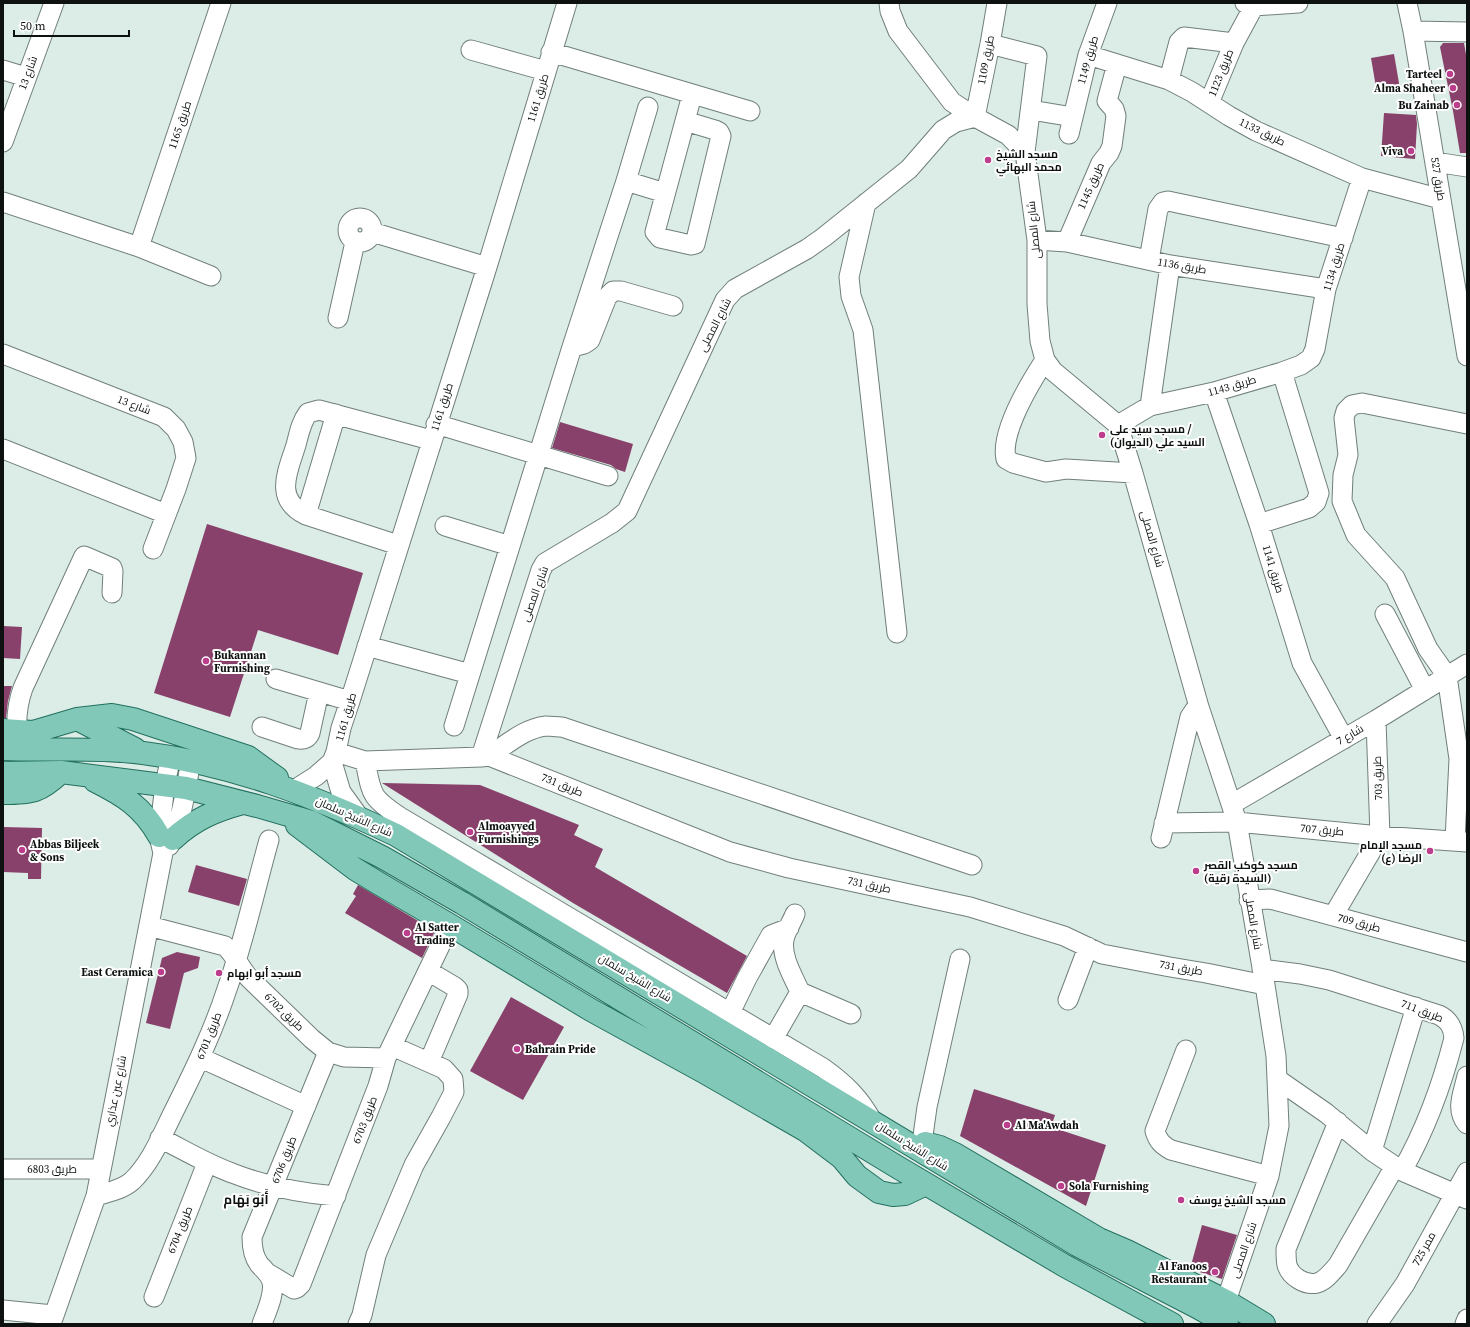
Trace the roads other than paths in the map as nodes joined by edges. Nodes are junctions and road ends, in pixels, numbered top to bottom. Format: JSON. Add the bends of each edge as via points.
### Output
{"nodes":[{"id":1,"x":54,"y":3,"type":"edge"},
{"id":2,"x":221,"y":3,"type":"edge"},
{"id":3,"x":567,"y":3,"type":"edge"},
{"id":4,"x":889,"y":3,"type":"edge"},
{"id":5,"x":997,"y":3,"type":"edge"},
{"id":6,"x":1107,"y":3,"type":"edge"},
{"id":7,"x":1298,"y":3,"type":"edge"},
{"id":8,"x":1407,"y":3,"type":"edge"},
{"id":9,"x":1249,"y":5,"type":"edge"},
{"id":10,"x":1413,"y":31,"type":"junction"},
{"id":11,"x":1467,"y":32,"type":"edge"},
{"id":12,"x":1234,"y":42,"type":"junction"},
{"id":13,"x":990,"y":44,"type":"junction"},
{"id":14,"x":471,"y":50,"type":"dead end"},
{"id":15,"x":551,"y":52,"type":"junction"},
{"id":16,"x":1088,"y":55,"type":"junction"},
{"id":17,"x":1117,"y":64,"type":"junction"},
{"id":18,"x":3,"y":70,"type":"edge"},
{"id":19,"x":546,"y":71,"type":"junction"},
{"id":20,"x":26,"y":78,"type":"junction"},
{"id":21,"x":1169,"y":80,"type":"junction"},
{"id":22,"x":692,"y":94,"type":"junction"},
{"id":23,"x":1209,"y":103,"type":"junction"},
{"id":24,"x":648,"y":107,"type":"dead end"},
{"id":25,"x":1031,"y":110,"type":"junction"},
{"id":26,"x":750,"y":111,"type":"dead end"},
{"id":27,"x":975,"y":118,"type":"junction"},
{"id":28,"x":685,"y":121,"type":"junction"},
{"id":29,"x":3,"y":142,"type":"edge"},
{"id":30,"x":1025,"y":152,"type":"junction"},
{"id":31,"x":1435,"y":162,"type":"junction"},
{"id":32,"x":1467,"y":167,"type":"edge"},
{"id":33,"x":1362,"y":178,"type":"junction"},
{"id":34,"x":626,"y":181,"type":"junction"},
{"id":35,"x":665,"y":193,"type":"junction"},
{"id":36,"x":1441,"y":199,"type":"junction"},
{"id":37,"x":3,"y":202,"type":"edge"},
{"id":38,"x":866,"y":203,"type":"junction"},
{"id":39,"x":1343,"y":238,"type":"junction"},
{"id":40,"x":1037,"y":240,"type":"junction"},
{"id":41,"x":1067,"y":242,"type":"junction"},
{"id":42,"x":139,"y":246,"type":"junction"},
{"id":43,"x":1149,"y":260,"type":"junction"},
{"id":44,"x":1170,"y":265,"type":"junction"},
{"id":45,"x":487,"y":267,"type":"junction"},
{"id":46,"x":211,"y":276,"type":"dead end"},
{"id":47,"x":1326,"y":289,"type":"junction"},
{"id":48,"x":673,"y":306,"type":"dead end"},
{"id":49,"x":338,"y":318,"type":"dead end"},
{"id":50,"x":572,"y":347,"type":"junction"},
{"id":51,"x":3,"y":354,"type":"edge"},
{"id":52,"x":1467,"y":356,"type":"edge"},
{"id":53,"x":1311,"y":358,"type":"joint"},
{"id":54,"x":1045,"y":360,"type":"junction"},
{"id":55,"x":1282,"y":372,"type":"junction"},
{"id":56,"x":1214,"y":392,"type":"junction"},
{"id":57,"x":1150,"y":406,"type":"junction"},
{"id":58,"x":336,"y":414,"type":"junction"},
{"id":59,"x":1467,"y":424,"type":"edge"},
{"id":60,"x":1118,"y":425,"type":"junction"},
{"id":61,"x":434,"y":432,"type":"junction"},
{"id":62,"x":3,"y":449,"type":"edge"},
{"id":63,"x":538,"y":455,"type":"junction"},
{"id":64,"x":1133,"y":473,"type":"junction"},
{"id":65,"x":608,"y":476,"type":"dead end"},
{"id":66,"x":166,"y":514,"type":"junction"},
{"id":67,"x":306,"y":515,"type":"junction"},
{"id":68,"x":1259,"y":524,"type":"junction"},
{"id":69,"x":445,"y":526,"type":"dead end"},
{"id":70,"x":398,"y":545,"type":"junction"},
{"id":71,"x":510,"y":546,"type":"junction"},
{"id":72,"x":152,"y":548,"type":"dead end"},
{"id":73,"x":112,"y":593,"type":"dead end"},
{"id":74,"x":1385,"y":614,"type":"dead end"},
{"id":75,"x":897,"y":633,"type":"dead end"},
{"id":76,"x":367,"y":646,"type":"junction"},
{"id":77,"x":1467,"y":664,"type":"edge"},
{"id":78,"x":470,"y":674,"type":"junction"},
{"id":79,"x":1447,"y":676,"type":"junction"},
{"id":80,"x":276,"y":679,"type":"dead end"},
{"id":81,"x":1425,"y":690,"type":"junction"},
{"id":82,"x":319,"y":692,"type":"junction"},
{"id":83,"x":350,"y":701,"type":"junction"},
{"id":84,"x":1199,"y":707,"type":"junction"},
{"id":85,"x":77,"y":719,"type":"junction"},
{"id":86,"x":1376,"y":720,"type":"junction"},
{"id":87,"x":454,"y":726,"type":"dead end"},
{"id":88,"x":262,"y":727,"type":"dead end"},
{"id":89,"x":10,"y":730,"type":"edge"},
{"id":90,"x":1344,"y":740,"type":"junction"},
{"id":91,"x":3,"y":749,"type":"edge"},
{"id":92,"x":141,"y":752,"type":"junction"},
{"id":93,"x":334,"y":757,"type":"junction"},
{"id":94,"x":485,"y":757,"type":"junction"},
{"id":95,"x":181,"y":759,"type":"junction"},
{"id":96,"x":365,"y":761,"type":"junction"},
{"id":97,"x":61,"y":772,"type":"junction"},
{"id":98,"x":3,"y":773,"type":"edge"},
{"id":99,"x":87,"y":776,"type":"junction"},
{"id":100,"x":175,"y":786,"type":"junction"},
{"id":101,"x":294,"y":790,"type":"junction"},
{"id":102,"x":3,"y":793,"type":"edge"},
{"id":103,"x":244,"y":802,"type":"junction"},
{"id":104,"x":1232,"y":804,"type":"junction"},
{"id":105,"x":282,"y":813,"type":"junction"},
{"id":106,"x":359,"y":817,"type":"junction"},
{"id":107,"x":1237,"y":822,"type":"junction"},
{"id":108,"x":1380,"y":836,"type":"junction"},
{"id":109,"x":269,"y":840,"type":"dead end"},
{"id":110,"x":1461,"y":841,"type":"edge"},
{"id":111,"x":165,"y":843,"type":"junction"},
{"id":112,"x":972,"y":865,"type":"dead end"},
{"id":113,"x":1250,"y":900,"type":"junction"},
{"id":114,"x":1333,"y":916,"type":"junction"},
{"id":115,"x":450,"y":924,"type":"junction"},
{"id":116,"x":149,"y":926,"type":"junction"},
{"id":117,"x":1088,"y":947,"type":"junction"},
{"id":118,"x":1467,"y":952,"type":"edge"},
{"id":119,"x":960,"y":959,"type":"dead end"},
{"id":120,"x":237,"y":961,"type":"junction"},
{"id":121,"x":428,"y":972,"type":"junction"},
{"id":122,"x":1264,"y":977,"type":"junction"},
{"id":123,"x":800,"y":992,"type":"junction"},
{"id":124,"x":1068,"y":1000,"type":"dead end"},
{"id":125,"x":1416,"y":1007,"type":"junction"},
{"id":126,"x":730,"y":1013,"type":"junction"},
{"id":127,"x":851,"y":1014,"type":"dead end"},
{"id":128,"x":1449,"y":1021,"type":"junction"},
{"id":129,"x":1467,"y":1026,"type":"edge"},
{"id":130,"x":774,"y":1039,"type":"junction"},
{"id":131,"x":1186,"y":1050,"type":"dead end"},
{"id":132,"x":328,"y":1052,"type":"junction"},
{"id":133,"x":389,"y":1052,"type":"junction"},
{"id":134,"x":201,"y":1058,"type":"junction"},
{"id":135,"x":429,"y":1062,"type":"junction"},
{"id":136,"x":1467,"y":1076,"type":"edge"},
{"id":137,"x":1277,"y":1079,"type":"junction"},
{"id":138,"x":306,"y":1106,"type":"junction"},
{"id":139,"x":872,"y":1121,"type":"junction"},
{"id":140,"x":1338,"y":1122,"type":"junction"},
{"id":141,"x":1467,"y":1124,"type":"edge"},
{"id":142,"x":160,"y":1138,"type":"junction"},
{"id":143,"x":915,"y":1143,"type":"junction"},
{"id":144,"x":1372,"y":1151,"type":"junction"},
{"id":145,"x":207,"y":1163,"type":"junction"},
{"id":146,"x":3,"y":1169,"type":"edge"},
{"id":147,"x":101,"y":1169,"type":"junction"},
{"id":148,"x":1398,"y":1169,"type":"junction"},
{"id":149,"x":1467,"y":1172,"type":"edge"},
{"id":150,"x":1269,"y":1176,"type":"junction"},
{"id":151,"x":926,"y":1184,"type":"junction"},
{"id":152,"x":273,"y":1186,"type":"junction"},
{"id":153,"x":96,"y":1196,"type":"junction"},
{"id":154,"x":336,"y":1196,"type":"junction"},
{"id":155,"x":1461,"y":1197,"type":"edge"},
{"id":156,"x":269,"y":1274,"type":"junction"},
{"id":157,"x":154,"y":1297,"type":"dead end"},
{"id":158,"x":1226,"y":1301,"type":"junction"},
{"id":159,"x":3,"y":1310,"type":"edge"},
{"id":160,"x":1467,"y":1319,"type":"edge"},
{"id":161,"x":52,"y":1320,"type":"edge"},
{"id":162,"x":262,"y":1324,"type":"edge"},
{"id":163,"x":358,"y":1324,"type":"edge"},
{"id":164,"x":1172,"y":1324,"type":"edge"},
{"id":165,"x":1227,"y":1324,"type":"edge"},
{"id":166,"x":1264,"y":1324,"type":"edge"},
{"id":167,"x":1376,"y":1324,"type":"edge"},
{"id":168,"x":1465,"y":1324,"type":"edge"}],
"edges":[{"from":1,"to":20,"type":"street","name":"شارع 13"},
{"from":2,"to":42,"type":"street","name":"طريق 1165"},
{"from":3,"to":15,"type":"street","name":"طريق 1161"},
{"from":4,"to":27,"type":"street","via":[[898,31],[952,102]]},
{"from":5,"to":13,"type":"street","name":"طريق 1109"},
{"from":6,"to":16,"type":"street","name":"طريق 1149"},
{"from":7,"to":9,"type":"street","name":"طريق 1123"},
{"from":8,"to":10,"type":"street","name":"طريق 527"},
{"from":9,"to":12,"type":"street","name":"طريق 1123"},
{"from":10,"to":11,"type":"street"},
{"from":10,"to":31,"type":"street","name":"طريق 527"},
{"from":12,"to":21,"type":"street","name":"طريق 1123","via":[[1184,37],[1179,42]]},
{"from":12,"to":23,"type":"street","name":"طريق 1123"},
{"from":13,"to":25,"type":"street","via":[[1037,56]]},
{"from":13,"to":27,"type":"street","name":"طريق 1109"},
{"from":14,"to":19,"type":"street"},
{"from":15,"to":19,"type":"street","name":"طريق 1161"},
{"from":15,"to":22,"type":"street"},
{"from":16,"to":17,"type":"street","name":"طريق 1133"},
{"from":16,"to":25,"type":"street","name":"طريق 1149","via":[[1071,126]]},
{"from":17,"to":21,"type":"street","name":"طريق 1133"},
{"from":17,"to":41,"type":"street","name":"طريق 1145","via":[[1107,101],[1116,116],[1112,146],[1101,163]]},
{"from":18,"to":20,"type":"street"},
{"from":19,"to":45,"type":"street","name":"طريق 1161"},
{"from":20,"to":29,"type":"street","name":"شارع 13"},
{"from":21,"to":23,"type":"street","name":"طريق 1133"},
{"from":22,"to":26,"type":"street"},
{"from":22,"to":28,"type":"street"},
{"from":23,"to":33,"type":"street","name":"طريق 1133","via":[[1256,131]]},
{"from":24,"to":34,"type":"street"},
{"from":25,"to":30,"type":"street"},
{"from":27,"to":30,"type":"street","via":[[1008,134]]},
{"from":27,"to":38,"type":"street","name":"شارع المصلى","via":[[956,122],[943,130],[909,169]]},
{"from":28,"to":35,"type":"street"},
{"from":28,"to":35,"type":"street","via":[[715,130],[721,136],[695,244],[660,238],[655,232]]},
{"from":30,"to":40,"type":"street","name":"شارع المصلى"},
{"from":31,"to":32,"type":"street"},
{"from":31,"to":36,"type":"street","name":"طريق 527"},
{"from":33,"to":36,"type":"street","name":"طريق 1133"},
{"from":33,"to":39,"type":"street","name":"طريق 1134"},
{"from":34,"to":35,"type":"street"},
{"from":34,"to":50,"type":"street"},
{"from":36,"to":52,"type":"street","name":"طريق 527"},
{"from":37,"to":42,"type":"street"},
{"from":38,"to":75,"type":"street","via":[[849,277],[851,296],[863,330]]},
{"from":38,"to":94,"type":"street","name":"شارع المصلى","via":[[807,249],[735,289],[725,300],[627,511],[612,523],[545,563],[541,570]]},
{"from":39,"to":43,"type":"street","via":[[1168,200],[1158,209]]},
{"from":39,"to":47,"type":"street","name":"طريق 1134"},
{"from":40,"to":41,"type":"street","name":"طريق 1136"},
{"from":40,"to":54,"type":"street","name":"شارع المصلى","via":[[1037,304],[1040,341]]},
{"from":41,"to":43,"type":"street","name":"طريق 1136"},
{"from":42,"to":46,"type":"street"},
{"from":43,"to":44,"type":"street","name":"طريق 1136"},
{"from":44,"to":47,"type":"street","name":"طريق 1136"},
{"from":44,"to":57,"type":"street"},
{"from":45,"to":49,"type":"street","via":[[372,232],[370,224],[364,219],[357,218],[350,222],[347,229],[349,237],[355,242]]},
{"from":45,"to":61,"type":"street","name":"طريق 1161"},
{"from":47,"to":53,"type":"street","name":"طريق 1134","via":[[1316,349]]},
{"from":48,"to":50,"type":"street","via":[[613,291],[608,296],[590,340]]},
{"from":50,"to":63,"type":"street"},
{"from":51,"to":66,"type":"street","name":"شارع 13","via":[[164,417],[176,429],[183,442],[186,458]]},
{"from":53,"to":55,"type":"street","name":"طريق 1143"},
{"from":54,"to":60,"type":"street","name":"شارع المصلى","via":[[1053,371]]},
{"from":54,"to":64,"type":"street","via":[[1030,381],[1013,417],[1004,450],[1006,458],[1012,463],[1046,472],[1066,469]]},
{"from":55,"to":56,"type":"street","name":"طريق 1143"},
{"from":55,"to":68,"type":"street","via":[[1319,493],[1316,502],[1309,508]]},
{"from":56,"to":57,"type":"street","name":"طريق 1143"},
{"from":56,"to":68,"type":"street","name":"طريق 1141"},
{"from":57,"to":60,"type":"street","name":"طريق 1143"},
{"from":58,"to":61,"type":"street"},
{"from":58,"to":67,"type":"street"},
{"from":58,"to":67,"type":"street","via":[[318,410],[308,413],[304,418],[285,486],[293,506]]},
{"from":59,"to":79,"type":"street","via":[[1362,403],[1352,405],[1344,418],[1348,455],[1343,475],[1342,501],[1356,535],[1395,578],[1428,648]]},
{"from":60,"to":64,"type":"street","name":"شارع المصلى"},
{"from":61,"to":63,"type":"street"},
{"from":61,"to":70,"type":"street","name":"طريق 1161"},
{"from":62,"to":66,"type":"street"},
{"from":63,"to":65,"type":"street"},
{"from":63,"to":71,"type":"street"},
{"from":64,"to":84,"type":"street","name":"شارع المصلى"},
{"from":66,"to":72,"type":"street","name":"شارع 13"},
{"from":67,"to":70,"type":"street"},
{"from":68,"to":90,"type":"street","name":"طريق 1141","via":[[1302,663]]},
{"from":69,"to":71,"type":"street"},
{"from":70,"to":76,"type":"street","name":"طريق 1161"},
{"from":71,"to":78,"type":"street"},
{"from":73,"to":89,"type":"street","via":[[112,568],[84,556],[23,688]]},
{"from":74,"to":81,"type":"street"},
{"from":76,"to":78,"type":"street"},
{"from":76,"to":83,"type":"street","name":"طريق 1161"},
{"from":77,"to":79,"type":"street","name":"شارع 7"},
{"from":78,"to":87,"type":"street"},
{"from":79,"to":81,"type":"street","name":"شارع 7"},
{"from":79,"to":110,"type":"street","name":"طريق 707","via":[[1459,759]]},
{"from":80,"to":82,"type":"street"},
{"from":81,"to":86,"type":"street","name":"شارع 7"},
{"from":82,"to":83,"type":"street"},
{"from":82,"to":88,"type":"street","via":[[310,733],[304,739]]},
{"from":83,"to":93,"type":"street","name":"طريق 1161"},
{"from":84,"to":104,"type":"street","name":"شارع المصلى"},
{"from":84,"to":107,"type":"street","name":"طريق 707","via":[[1190,717],[1163,830]]},
{"from":85,"to":89,"type":"main road","via":[[33,732]]},
{"from":85,"to":92,"type":"main road"},
{"from":85,"to":101,"type":"main road","via":[[112,715],[133,719],[248,757]]},
{"from":86,"to":90,"type":"street","name":"شارع 7"},
{"from":86,"to":108,"type":"street","name":"طريق 703"},
{"from":90,"to":104,"type":"street","name":"شارع 7"},
{"from":91,"to":92,"type":"main road","name":"شارع الشيخ سلمان"},
{"from":92,"to":95,"type":"main road","name":"شارع الشيخ سلمان"},
{"from":93,"to":96,"type":"street"},
{"from":93,"to":101,"type":"street","via":[[316,776]]},
{"from":93,"to":106,"type":"street","via":[[341,792]]},
{"from":94,"to":96,"type":"street"},
{"from":94,"to":112,"type":"street","via":[[532,730],[546,726],[562,727]]},
{"from":94,"to":117,"type":"street","name":"طريق 731","via":[[730,852],[789,868],[970,907],[1064,936]]},
{"from":95,"to":100,"type":"street","name":"شارع عين عذاري"},
{"from":95,"to":101,"type":"main road","name":"شارع الشيخ سلمان","via":[[211,765]]},
{"from":96,"to":126,"type":"street","via":[[372,792],[391,810]]},
{"from":97,"to":98,"type":"main road","name":"شارع الشيخ سلمان"},
{"from":97,"to":99,"type":"main road","name":"شارع الشيخ سلمان"},
{"from":97,"to":102,"type":"main road","via":[[48,784],[29,793]]},
{"from":99,"to":100,"type":"main road","name":"شارع الشيخ سلمان"},
{"from":99,"to":111,"type":"main road","via":[[128,799],[147,817]]},
{"from":100,"to":103,"type":"main road","name":"شارع الشيخ سلمان"},
{"from":100,"to":111,"type":"street","name":"شارع عين عذاري"},
{"from":101,"to":106,"type":"main road","name":"شارع الشيخ سلمان"},
{"from":103,"to":105,"type":"main road","name":"شارع الشيخ سلمان"},
{"from":103,"to":111,"type":"main road","via":[[201,819]]},
{"from":104,"to":107,"type":"street","name":"شارع المصلى"},
{"from":105,"to":115,"type":"main road","via":[[355,869]]},
{"from":105,"to":151,"type":"main road","name":"شارع الشيخ سلمان","via":[[312,822],[350,840],[462,903]]},
{"from":106,"to":139,"type":"main road","name":"شارع الشيخ سلمان","via":[[396,835]]},
{"from":107,"to":108,"type":"street","name":"طريق 707"},
{"from":107,"to":113,"type":"street","name":"شارع المصلى"},
{"from":108,"to":110,"type":"street","name":"طريق 707"},
{"from":108,"to":114,"type":"street"},
{"from":109,"to":120,"type":"street","name":"طريق 6701"},
{"from":111,"to":116,"type":"street","name":"شارع عين عذاري"},
{"from":113,"to":114,"type":"street","name":"طريق 709","via":[[1270,899]]},
{"from":113,"to":122,"type":"street","name":"شارع المصلى"},
{"from":114,"to":118,"type":"street","name":"طريق 709"},
{"from":115,"to":121,"type":"street","name":"طريق 6703"},
{"from":115,"to":151,"type":"main road","via":[[591,1010],[805,1130],[842,1158],[857,1176],[879,1192],[905,1194]]},
{"from":116,"to":120,"type":"street","name":"طريق 6702","via":[[225,946]]},
{"from":116,"to":147,"type":"street","name":"شارع عين عذاري"},
{"from":117,"to":122,"type":"street","name":"طريق 731","via":[[1102,954],[1170,967]]},
{"from":117,"to":124,"type":"street"},
{"from":119,"to":143,"type":"street","via":[[927,1107]]},
{"from":120,"to":132,"type":"street","name":"طريق 6702","via":[[249,978]]},
{"from":120,"to":134,"type":"street","name":"طريق 6701"},
{"from":121,"to":133,"type":"street","name":"طريق 6703"},
{"from":121,"to":135,"type":"street","via":[[455,987],[458,994]]},
{"from":122,"to":125,"type":"street","name":"طريق 711","via":[[1300,974],[1329,980]]},
{"from":122,"to":137,"type":"street","name":"شارع المصلى"},
{"from":123,"to":126,"type":"street","via":[[784,950],[784,939],[792,921],[771,935]]},
{"from":123,"to":127,"type":"street"},
{"from":123,"to":130,"type":"street"},
{"from":125,"to":128,"type":"street","name":"طريق 711"},
{"from":125,"to":144,"type":"street"},
{"from":126,"to":130,"type":"street"},
{"from":128,"to":129,"type":"street"},
{"from":128,"to":148,"type":"street","name":"طريق 711","via":[[1454,1038],[1441,1084],[1424,1129]]},
{"from":130,"to":139,"type":"street","via":[[823,1068],[845,1085],[865,1107]]},
{"from":131,"to":150,"type":"street","via":[[1156,1131],[1162,1146]]},
{"from":132,"to":133,"type":"street","name":"طريق 6702","via":[[344,1057]]},
{"from":132,"to":138,"type":"street","name":"طريق 6706"},
{"from":133,"to":135,"type":"street"},
{"from":133,"to":154,"type":"street","name":"طريق 6703"},
{"from":134,"to":138,"type":"street"},
{"from":134,"to":142,"type":"street","name":"طريق 6701"},
{"from":135,"to":163,"type":"street","via":[[444,1069],[453,1079],[454,1092],[414,1165],[387,1228],[376,1255]]},
{"from":136,"to":141,"type":"street","via":[[1460,1109]]},
{"from":137,"to":140,"type":"street"},
{"from":137,"to":150,"type":"street","name":"شارع المصلى","via":[[1279,1126]]},
{"from":138,"to":152,"type":"street","name":"طريق 6706"},
{"from":139,"to":143,"type":"main road","name":"شارع الشيخ سلمان"},
{"from":140,"to":144,"type":"street"},
{"from":140,"to":148,"type":"street","name":"طريق 711","via":[[1286,1249],[1287,1266],[1295,1277],[1306,1283],[1317,1283],[1328,1276],[1338,1265]]},
{"from":142,"to":145,"type":"street"},
{"from":142,"to":153,"type":"street","name":"طريق 6701","via":[[144,1167],[131,1181],[119,1189]]},
{"from":143,"to":158,"type":"main road","via":[[940,1147],[955,1154],[1099,1239]]},
{"from":143,"to":165,"type":"main road","name":"شارع الشيخ سلمان","via":[[1077,1245]]},
{"from":144,"to":148,"type":"street"},
{"from":145,"to":152,"type":"street"},
{"from":145,"to":157,"type":"street","name":"طريق 6704"},
{"from":146,"to":147,"type":"street","name":"طريق 6803"},
{"from":147,"to":153,"type":"street","name":"شارع عين عذاري"},
{"from":148,"to":155,"type":"street"},
{"from":149,"to":155,"type":"street","name":"ممر 725"},
{"from":150,"to":158,"type":"street","name":"شارع المصلى"},
{"from":151,"to":164,"type":"main road","name":"شارع الشيخ سلمان","via":[[1065,1266]]},
{"from":152,"to":154,"type":"street"},
{"from":152,"to":156,"type":"street","name":"طريق 6706","via":[[252,1237],[254,1255]]},
{"from":153,"to":161,"type":"street","name":"شارع عين عذاري"},
{"from":154,"to":156,"type":"street","name":"طريق 6703","via":[[300,1286],[291,1288]]},
{"from":155,"to":167,"type":"street","name":"ممر 725","via":[[1406,1284]]},
{"from":156,"to":162,"type":"street","via":[[272,1290]]},
{"from":158,"to":166,"type":"main road"},
{"from":159,"to":161,"type":"street"},
{"from":160,"to":168,"type":"street"}]}
